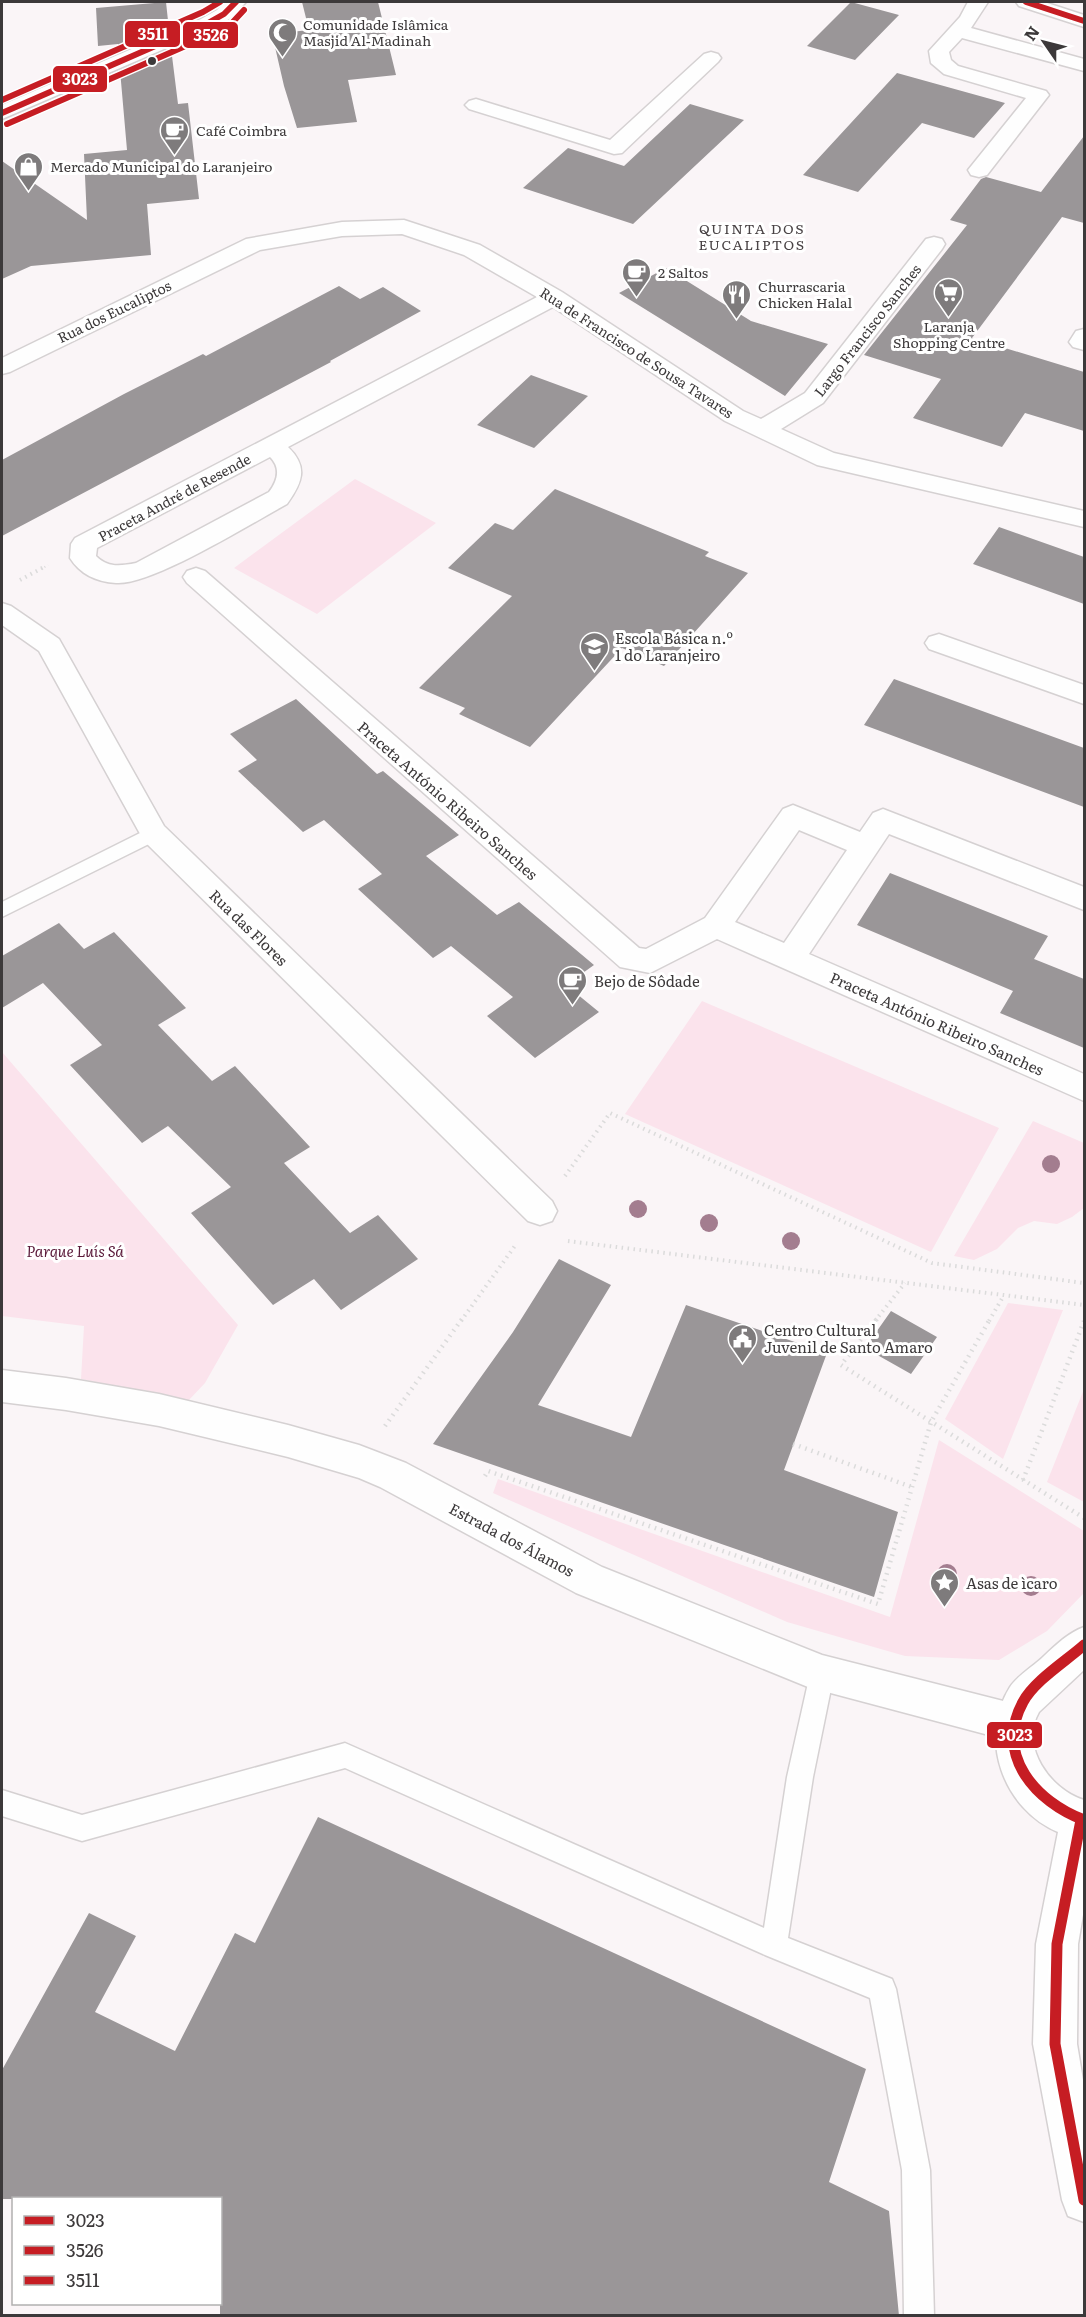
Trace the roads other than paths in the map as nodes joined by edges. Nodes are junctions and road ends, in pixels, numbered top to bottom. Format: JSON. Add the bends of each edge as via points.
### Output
{"nodes":[{"id":1,"x":236,"y":2,"type":"edge"},
{"id":2,"x":978,"y":2,"type":"edge"},
{"id":3,"x":1026,"y":2,"type":"edge"},
{"id":4,"x":1069,"y":2,"type":"edge"},
{"id":5,"x":1084,"y":7,"type":"edge"},
{"id":6,"x":1084,"y":21,"type":"edge"},
{"id":7,"x":958,"y":31,"type":"junction"},
{"id":8,"x":711,"y":58,"type":"dead end"},
{"id":9,"x":1084,"y":64,"type":"edge"},
{"id":10,"x":476,"y":105,"type":"dead end"},
{"id":11,"x":2,"y":113,"type":"edge"},
{"id":12,"x":979,"y":170,"type":"dead end"},
{"id":13,"x":934,"y":244,"type":"dead end"},
{"id":14,"x":227,"y":256,"type":"joint"},
{"id":15,"x":554,"y":297,"type":"junction"},
{"id":16,"x":1084,"y":336,"type":"edge"},
{"id":17,"x":1084,"y":343,"type":"edge"},
{"id":18,"x":2,"y":367,"type":"edge"},
{"id":19,"x":764,"y":429,"type":"junction"},
{"id":20,"x":271,"y":446,"type":"junction"},
{"id":21,"x":1084,"y":519,"type":"edge"},
{"id":22,"x":196,"y":577,"type":"dead end"},
{"id":23,"x":7,"y":598,"type":"edge"},
{"id":24,"x":939,"y":643,"type":"dead end"},
{"id":25,"x":1084,"y":695,"type":"edge"},
{"id":26,"x":154,"y":834,"type":"junction"},
{"id":27,"x":866,"y":846,"type":"junction"},
{"id":28,"x":1084,"y":899,"type":"edge"},
{"id":29,"x":2,"y":910,"type":"edge"},
{"id":30,"x":716,"y":926,"type":"junction"},
{"id":31,"x":790,"y":958,"type":"junction"},
{"id":32,"x":1084,"y":1088,"type":"edge"},
{"id":33,"x":540,"y":1211,"type":"road end"},
{"id":34,"x":2,"y":1386,"type":"edge"},
{"id":35,"x":1084,"y":1644,"type":"edge"},
{"id":36,"x":1084,"y":1673,"type":"edge"},
{"id":37,"x":822,"y":1674,"type":"junction"},
{"id":38,"x":1042,"y":1684,"type":"junction"},
{"id":39,"x":1015,"y":1723,"type":"junction"},
{"id":40,"x":2,"y":1803,"type":"edge"},
{"id":41,"x":1083,"y":1820,"type":"edge"},
{"id":42,"x":774,"y":1946,"type":"junction"},
{"id":43,"x":1084,"y":2200,"type":"edge"},
{"id":44,"x":919,"y":2316,"type":"edge"}],
"edges":[{"from":1,"to":11,"type":"street","via":[[208,22]]},
{"from":2,"to":7,"type":"street"},
{"from":3,"to":6,"type":"street"},
{"from":4,"to":5,"type":"street"},
{"from":7,"to":9,"type":"street"},
{"from":7,"to":12,"type":"street","via":[[939,51],[941,63],[951,70],[1039,95]]},
{"from":8,"to":10,"type":"street","via":[[614,148]]},
{"from":13,"to":19,"type":"street","name":"Largo Francisco Sanches","via":[[814,398]]},
{"from":14,"to":15,"type":"street","name":"Rua de Francisco de Sousa Tavares","via":[[254,244],[296,235],[404,227],[471,250]]},
{"from":14,"to":18,"type":"street","name":"Rua dos Eucaliptos"},
{"from":15,"to":19,"type":"street","name":"Rua de Francisco de Sousa Tavares","via":[[734,416]]},
{"from":15,"to":20,"type":"street","name":"Praceta André de Resende"},
{"from":16,"to":17,"type":"street"},
{"from":19,"to":21,"type":"street","name":"Rua de Francisco de Sousa Tavares","via":[[826,459]]},
{"from":20,"to":20,"type":"street","name":"Praceta André de Resende","via":[[286,455],[291,469],[288,485],[278,498],[143,570],[117,575],[94,569],[83,558],[84,544]]},
{"from":22,"to":30,"type":"street","name":"Praceta António Ribeiro Sanches","via":[[631,960],[650,961]]},
{"from":23,"to":26,"type":"street","name":"Rua das Flores","via":[[50,645]]},
{"from":24,"to":25,"type":"street"},
{"from":26,"to":29,"type":"lane"},
{"from":26,"to":33,"type":"street","name":"Rua das Flores"},
{"from":27,"to":28,"type":"street","via":[[883,820]]},
{"from":27,"to":30,"type":"street","name":"Praceta António Ribeiro Sanches","via":[[793,816]]},
{"from":27,"to":31,"type":"street"},
{"from":30,"to":31,"type":"street","name":"Praceta António Ribeiro Sanches"},
{"from":31,"to":32,"type":"street","name":"Praceta António Ribeiro Sanches"},
{"from":34,"to":37,"type":"street","name":"Estrada dos Álamos","via":[[124,1402],[360,1461],[589,1580]]},
{"from":35,"to":38,"type":"street"},
{"from":36,"to":38,"type":"street","via":[[1065,1674]]},
{"from":37,"to":39,"type":"street","name":"Estrada dos Álamos"},
{"from":37,"to":42,"type":"lane","via":[[800,1777]]},
{"from":38,"to":39,"type":"street","via":[[1024,1700]]},
{"from":39,"to":41,"type":"street","via":[[1014,1747],[1021,1771],[1036,1792],[1056,1809]]},
{"from":40,"to":42,"type":"lane","via":[[82,1828],[345,1755]]},
{"from":41,"to":43,"type":"street","via":[[1057,1944],[1055,2044]]},
{"from":42,"to":44,"type":"lane","via":[[882,1989],[916,2170]]}]}
